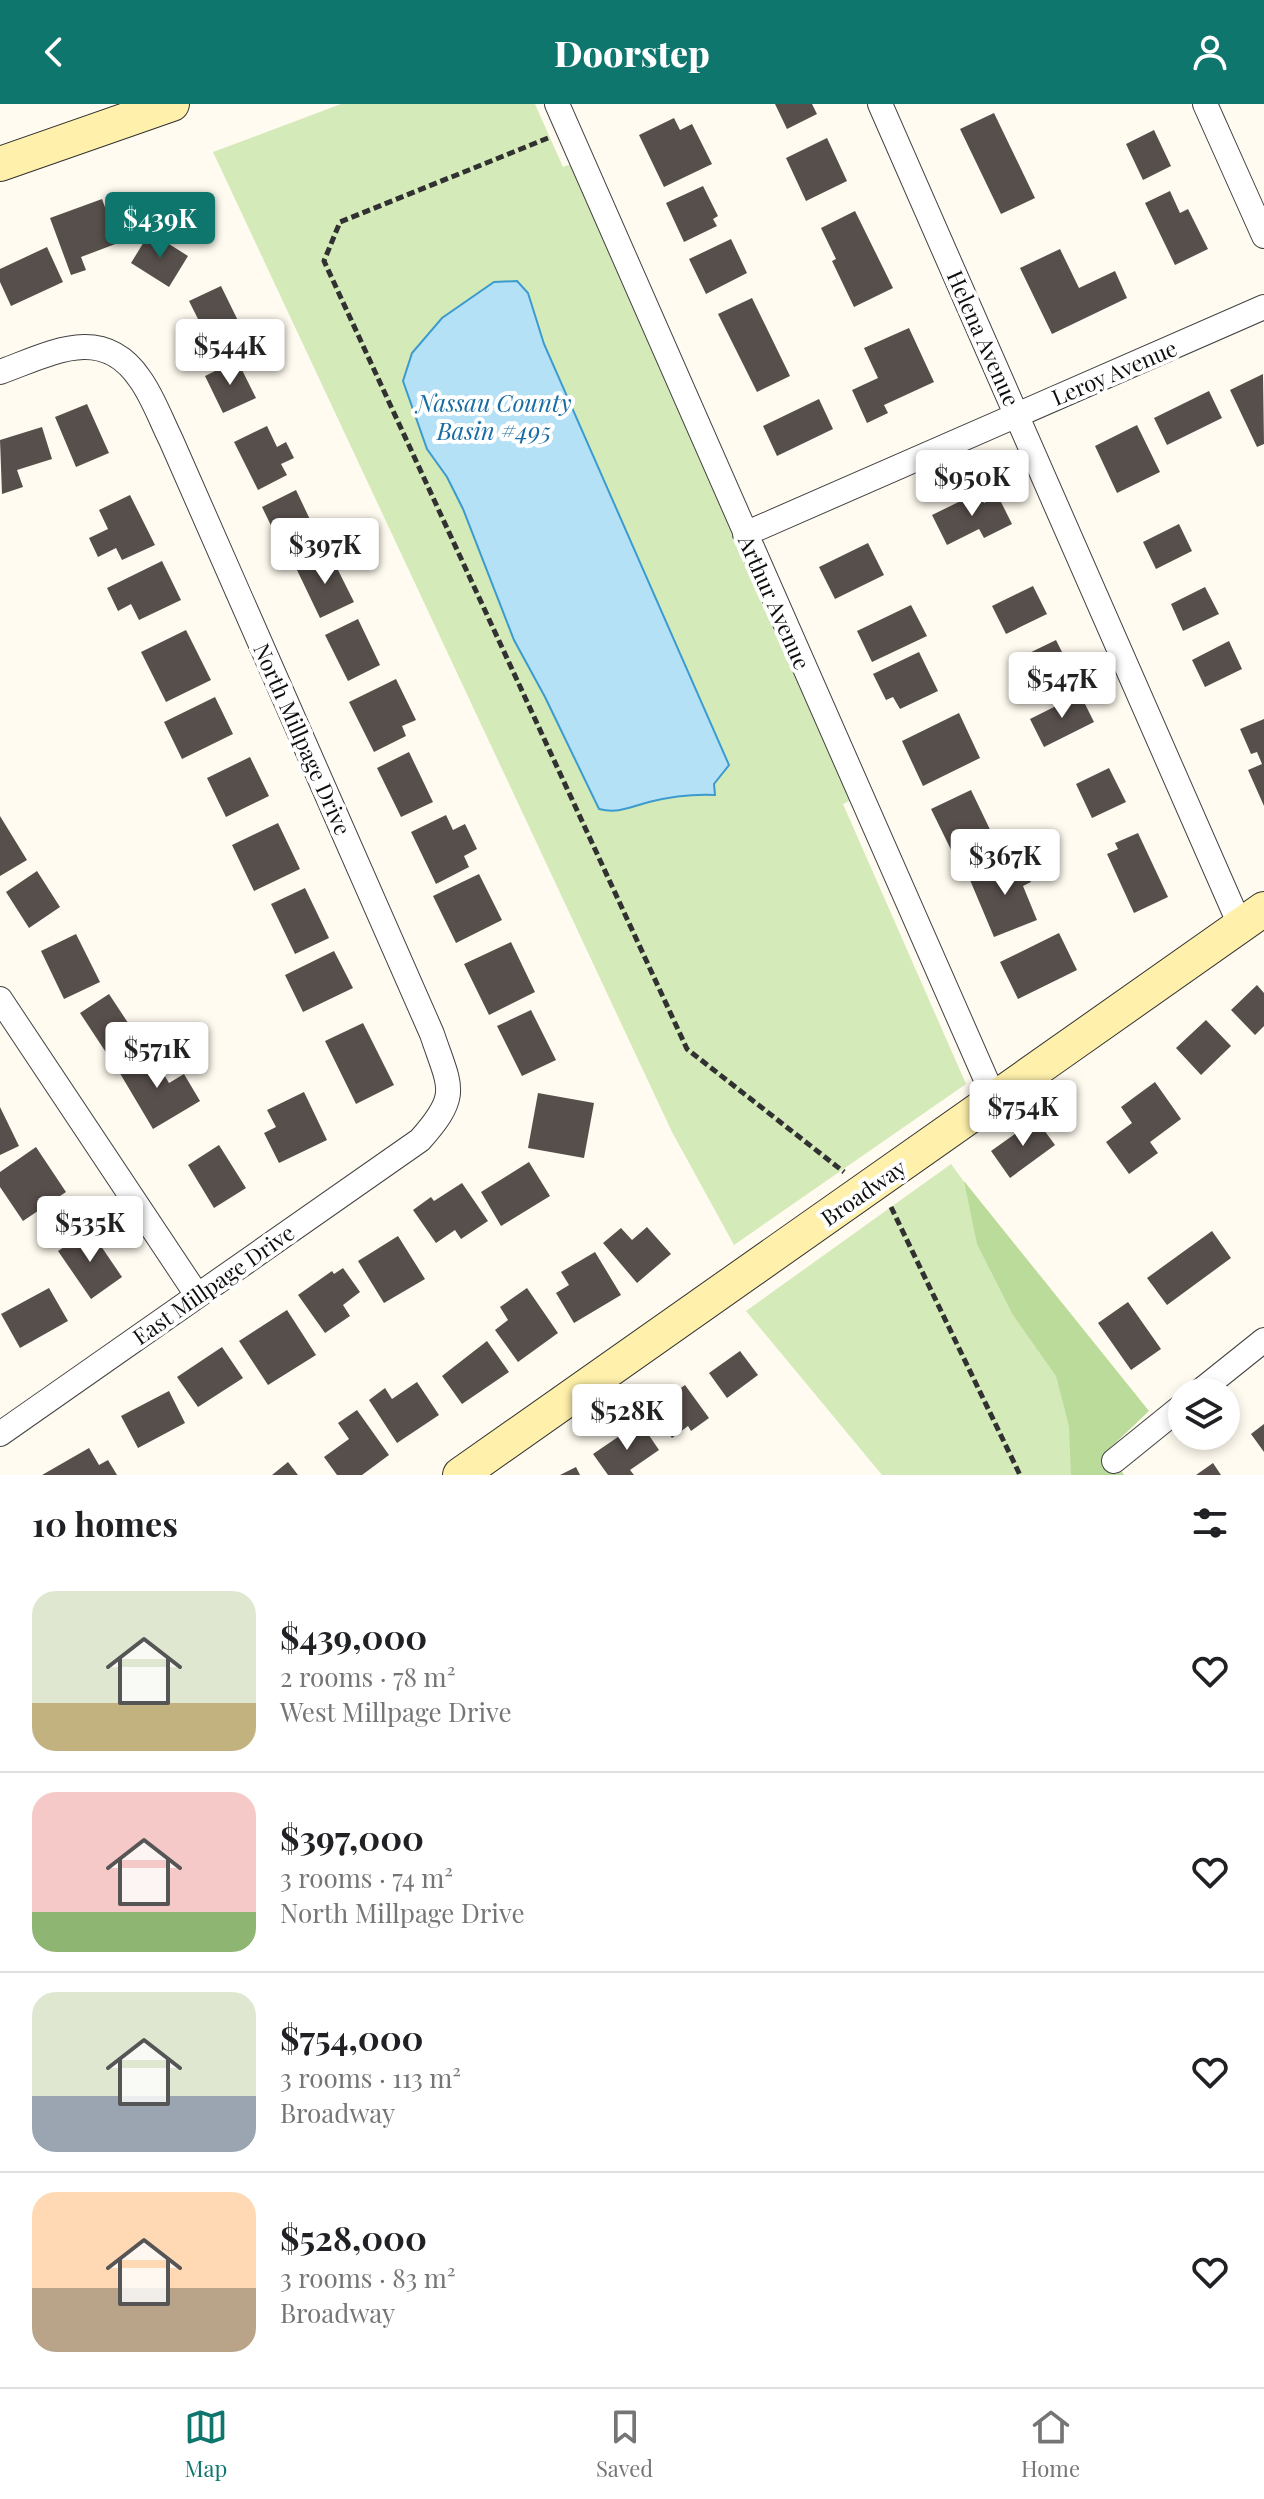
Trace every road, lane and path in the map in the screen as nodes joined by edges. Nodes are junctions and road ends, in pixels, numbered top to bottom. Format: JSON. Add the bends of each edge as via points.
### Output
{"nodes":[{"id":1,"x":172,"y":104,"type":"edge"},
{"id":2,"x":557,"y":104,"type":"edge"},
{"id":3,"x":880,"y":104,"type":"edge"},
{"id":4,"x":1205,"y":104,"type":"edge"},
{"id":5,"x":568,"y":130,"type":"junction"},
{"id":6,"x":0,"y":164,"type":"edge"},
{"id":7,"x":1264,"y":236,"type":"edge"},
{"id":8,"x":1264,"y":307,"type":"edge"},
{"id":9,"x":0,"y":372,"type":"edge"},
{"id":10,"x":1017,"y":414,"type":"junction"},
{"id":11,"x":745,"y":534,"type":"junction"},
{"id":12,"x":1252,"y":917,"type":"edge"},
{"id":13,"x":0,"y":999,"type":"edge"},
{"id":14,"x":995,"y":1100,"type":"junction"},
{"id":15,"x":426,"y":1133,"type":"joint"},
{"id":16,"x":873,"y":1185,"type":"junction"},
{"id":17,"x":197,"y":1295,"type":"junction"},
{"id":18,"x":1264,"y":1340,"type":"edge"},
{"id":19,"x":1216,"y":1378,"type":"edge"},
{"id":20,"x":1168,"y":1417,"type":"edge"},
{"id":21,"x":0,"y":1434,"type":"edge"},
{"id":22,"x":1114,"y":1461,"type":"dead end"},
{"id":23,"x":460,"y":1475,"type":"edge"},
{"id":24,"x":1020,"y":1475,"type":"edge"}],
"edges":[{"from":1,"to":6,"type":"main road"},
{"from":2,"to":5,"type":"street","name":"Arthur Avenue"},
{"from":3,"to":10,"type":"street","name":"Helena Avenue"},
{"from":4,"to":7,"type":"street"},
{"from":5,"to":11,"type":"street","name":"Arthur Avenue"},
{"from":5,"to":16,"type":"path","via":[[340,222],[324,261],[687,1049]]},
{"from":8,"to":10,"type":"street","name":"Leroy Avenue"},
{"from":9,"to":15,"type":"street","name":"North Millpage Drive","via":[[85,346],[115,354],[140,379],[432,1034],[451,1088],[442,1115]]},
{"from":10,"to":11,"type":"street","name":"Leroy Avenue"},
{"from":10,"to":12,"type":"street","name":"Helena Avenue"},
{"from":11,"to":14,"type":"street","name":"Arthur Avenue"},
{"from":12,"to":14,"type":"main road","name":"Broadway"},
{"from":13,"to":17,"type":"street"},
{"from":14,"to":16,"type":"main road","name":"Broadway"},
{"from":15,"to":17,"type":"street","name":"East Millpage Drive"},
{"from":16,"to":23,"type":"main road","name":"Broadway"},
{"from":16,"to":24,"type":"path"},
{"from":17,"to":21,"type":"street","name":"East Millpage Drive"},
{"from":18,"to":19,"type":"street"},
{"from":20,"to":22,"type":"street"}]}
